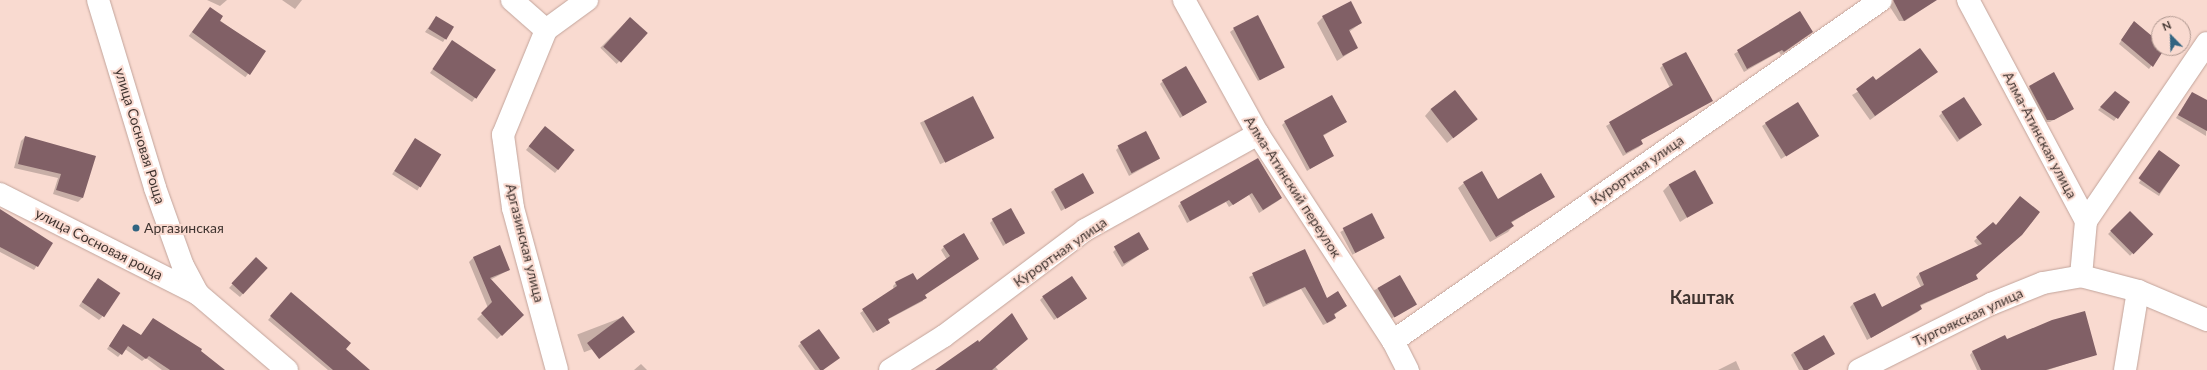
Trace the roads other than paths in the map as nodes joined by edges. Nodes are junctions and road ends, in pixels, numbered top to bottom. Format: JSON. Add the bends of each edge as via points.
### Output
{"nodes":[{"id":1,"x":98,"y":0,"type":"edge"},
{"id":2,"x":512,"y":0,"type":"edge"},
{"id":3,"x":587,"y":0,"type":"edge"},
{"id":4,"x":1184,"y":0,"type":"edge"},
{"id":5,"x":1881,"y":0,"type":"edge"},
{"id":6,"x":1968,"y":0,"type":"edge"},
{"id":7,"x":546,"y":30,"type":"junction"},
{"id":8,"x":2207,"y":43,"type":"edge"},
{"id":9,"x":1258,"y":134,"type":"junction"},
{"id":10,"x":0,"y":194,"type":"edge"},
{"id":11,"x":2086,"y":221,"type":"junction"},
{"id":12,"x":2081,"y":276,"type":"junction"},
{"id":13,"x":2138,"y":291,"type":"junction"},
{"id":14,"x":198,"y":294,"type":"junction"},
{"id":15,"x":2207,"y":320,"type":"edge"},
{"id":16,"x":1393,"y":341,"type":"junction"},
{"id":17,"x":287,"y":370,"type":"edge"},
{"id":18,"x":557,"y":370,"type":"edge"},
{"id":19,"x":890,"y":370,"type":"edge"},
{"id":20,"x":1408,"y":370,"type":"edge"},
{"id":21,"x":1859,"y":370,"type":"edge"},
{"id":22,"x":2125,"y":370,"type":"edge"}],
"edges":[{"from":1,"to":14,"type":"street","name":"улица Сосновая Роща","via":[[165,219],[183,266]]},
{"from":2,"to":7,"type":"street"},
{"from":3,"to":7,"type":"street"},
{"from":4,"to":9,"type":"street","name":"Алма-Атинский переулок"},
{"from":5,"to":16,"type":"street","name":"Курортная улица"},
{"from":6,"to":11,"type":"street","name":"Алма-Атинская улица"},
{"from":7,"to":18,"type":"street","name":"Аргазинская улица","via":[[503,135],[513,208]]},
{"from":8,"to":11,"type":"street"},
{"from":9,"to":16,"type":"street","name":"Алма-Атинский переулок"},
{"from":9,"to":19,"type":"street","name":"Курортная улица","via":[[1085,230],[944,336]]},
{"from":10,"to":14,"type":"street","name":"улица Сосновая роща"},
{"from":11,"to":12,"type":"street"},
{"from":12,"to":13,"type":"street"},
{"from":12,"to":21,"type":"street","name":"Тургоякская улица","via":[[2043,283],[1991,304]]},
{"from":13,"to":15,"type":"street"},
{"from":13,"to":22,"type":"street"},
{"from":14,"to":17,"type":"street","name":"улица Сосновая Роща"},
{"from":16,"to":20,"type":"street","name":"Алма-Атинский переулок"}]}
